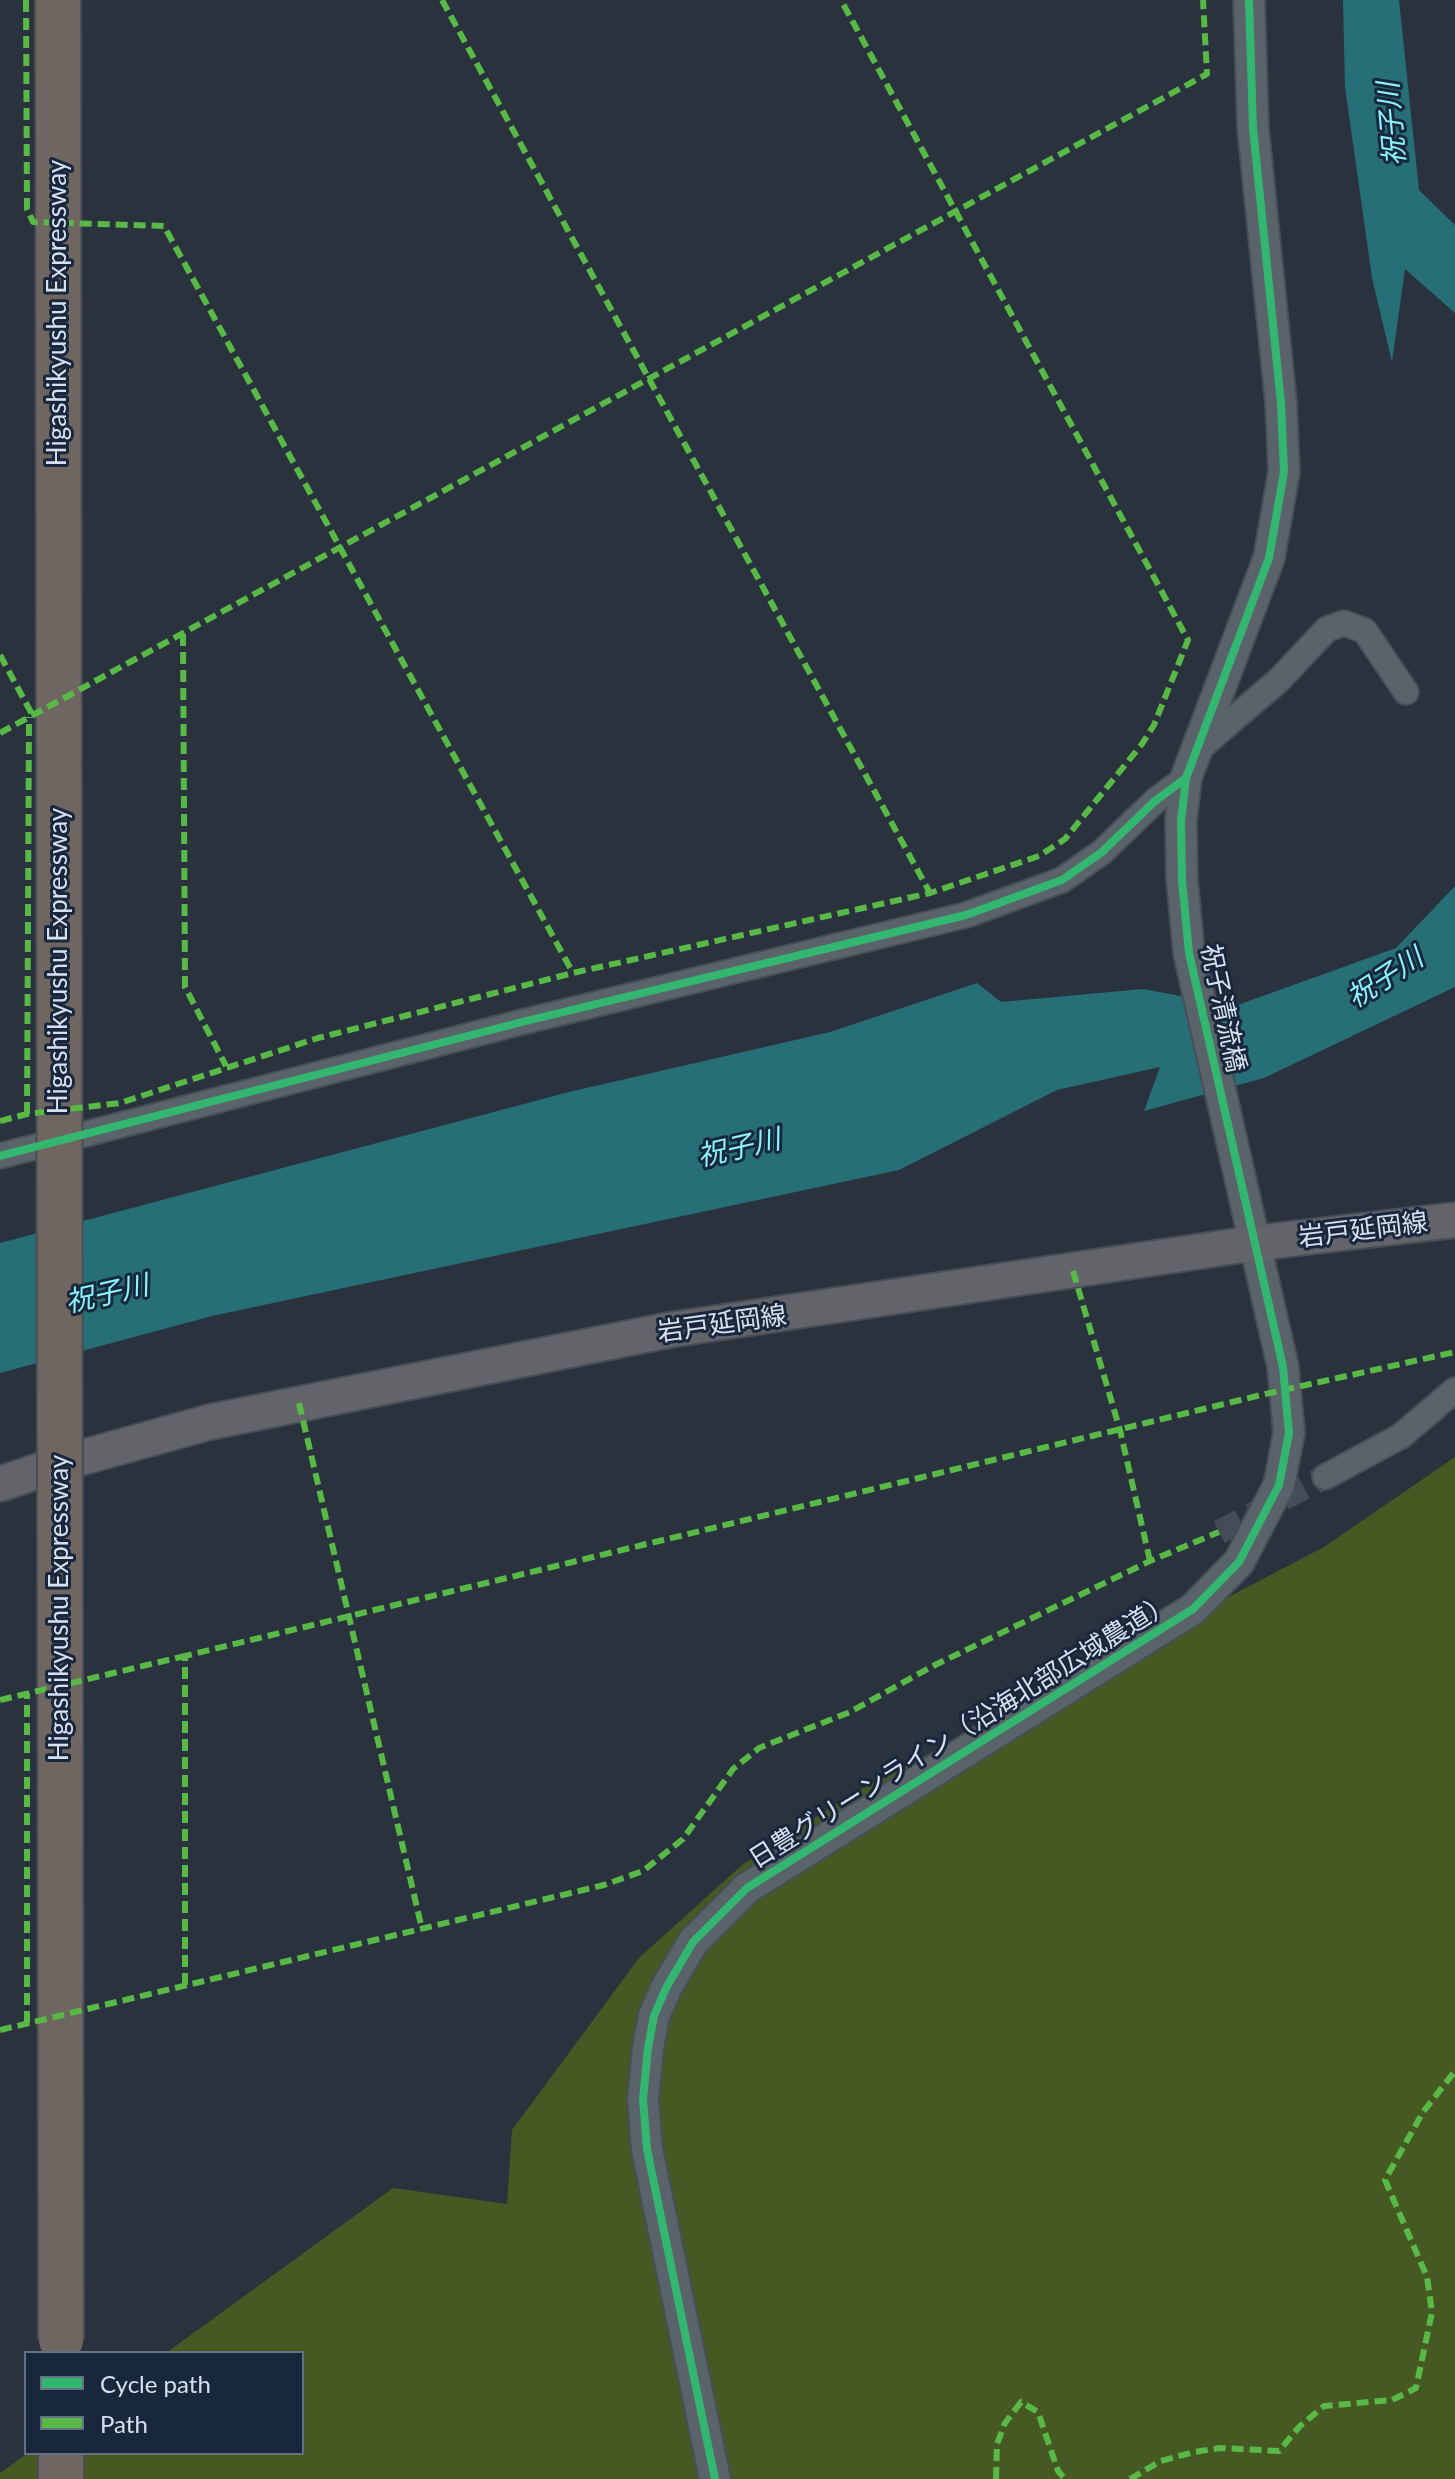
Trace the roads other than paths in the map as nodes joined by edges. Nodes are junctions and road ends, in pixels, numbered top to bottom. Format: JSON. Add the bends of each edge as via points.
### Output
{"nodes":[{"id":1,"x":58,"y":0,"type":"edge"},
{"id":2,"x":1249,"y":0,"type":"edge"},
{"id":3,"x":1406,"y":692,"type":"dead end"},
{"id":4,"x":1190,"y":765,"type":"junction"},
{"id":5,"x":0,"y":1156,"type":"edge"},
{"id":6,"x":1246,"y":1200,"type":"joint"},
{"id":7,"x":1455,"y":1220,"type":"edge"},
{"id":8,"x":1256,"y":1243,"type":"junction"},
{"id":9,"x":1455,"y":1390,"type":"edge"},
{"id":10,"x":1325,"y":1477,"type":"tunnel mouth"},
{"id":11,"x":0,"y":1484,"type":"edge"},
{"id":12,"x":61,"y":2347,"type":"edge"},
{"id":13,"x":61,"y":2455,"type":"edge"},
{"id":14,"x":61,"y":2479,"type":"edge"},
{"id":15,"x":715,"y":2479,"type":"edge"}],
"edges":[{"from":1,"to":12,"type":"highway","name":"Higashikyushu Expressway","bridge":true},
{"from":2,"to":4,"type":"street","via":[[1253,128],[1284,472],[1269,558]]},
{"from":3,"to":4,"type":"street","via":[[1365,631],[1344,623],[1327,629]]},
{"from":4,"to":5,"type":"street","via":[[1102,852],[1062,880],[966,915]]},
{"from":4,"to":6,"type":"street","name":"祝子清流橋","via":[[1181,821],[1189,953]]},
{"from":6,"to":8,"type":"street","name":"日豊グリーンライン（沿海北部広域農道）"},
{"from":7,"to":8,"type":"main road","name":"岩戸延岡線"},
{"from":8,"to":11,"type":"main road","name":"岩戸延岡線","via":[[655,1333],[210,1422]]},
{"from":8,"to":15,"type":"street","name":"日豊グリーンライン（沿海北部広域農道）","via":[[1283,1367],[1289,1433],[1279,1485],[1239,1562],[1193,1609],[747,1888],[693,1942],[666,1988],[648,2048],[643,2099],[647,2149]]},
{"from":9,"to":10,"type":"street","via":[[1401,1436]]},
{"from":13,"to":14,"type":"highway"}]}
